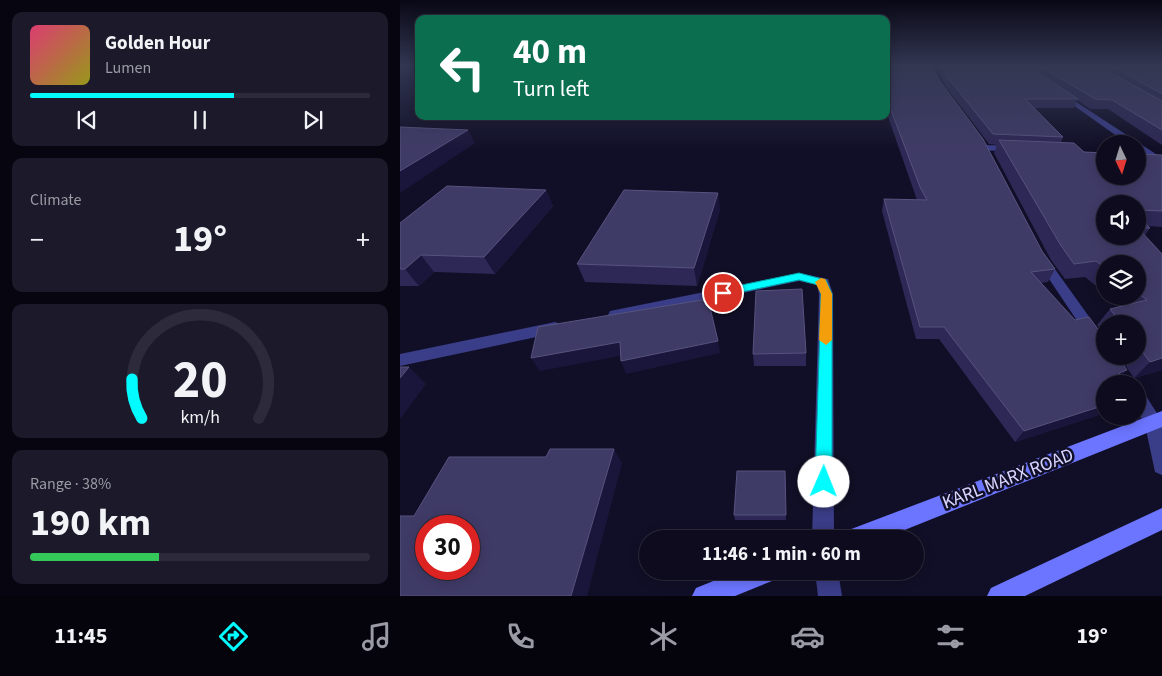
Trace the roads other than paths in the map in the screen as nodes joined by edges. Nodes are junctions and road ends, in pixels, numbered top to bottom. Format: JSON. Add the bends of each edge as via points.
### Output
{"nodes":[{"id":1,"x":1060,"y":94,"type":"edge"},
{"id":2,"x":1121,"y":135,"type":"edge"},
{"id":3,"x":985,"y":148,"type":"edge"},
{"id":4,"x":1023,"y":150,"type":"edge"},
{"id":5,"x":1157,"y":156,"type":"edge"},
{"id":6,"x":1162,"y":162,"type":"edge"},
{"id":7,"x":1039,"y":253,"type":"edge"},
{"id":8,"x":604,"y":318,"type":"edge"},
{"id":9,"x":565,"y":326,"type":"edge"},
{"id":10,"x":1096,"y":338,"type":"edge"},
{"id":11,"x":400,"y":360,"type":"edge"},
{"id":12,"x":1146,"y":407,"type":"edge"},
{"id":13,"x":1158,"y":421,"type":"edge"},
{"id":14,"x":1162,"y":465,"type":"edge"},
{"id":15,"x":1162,"y":519,"type":"edge"},
{"id":16,"x":823,"y":530,"type":"edge"},
{"id":17,"x":877,"y":530,"type":"edge"},
{"id":18,"x":746,"y":580,"type":"edge"},
{"id":19,"x":827,"y":580,"type":"edge"},
{"id":20,"x":704,"y":596,"type":"edge"},
{"id":21,"x":830,"y":596,"type":"edge"},
{"id":22,"x":998,"y":596,"type":"edge"}],
"edges":[{"from":1,"to":2,"type":"street"},
{"from":3,"to":4,"type":"street"},
{"from":5,"to":6,"type":"street"},
{"from":7,"to":10,"type":"street"},
{"from":8,"to":16,"type":"street","via":[[799,277],[823,282],[826,294]]},
{"from":9,"to":11,"type":"street"},
{"from":12,"to":13,"type":"street"},
{"from":13,"to":14,"type":"street"},
{"from":13,"to":17,"type":"main road","name":"KARL MARX ROAD"},
{"from":15,"to":22,"type":"main road"},
{"from":18,"to":20,"type":"main road"},
{"from":19,"to":21,"type":"street"}]}
